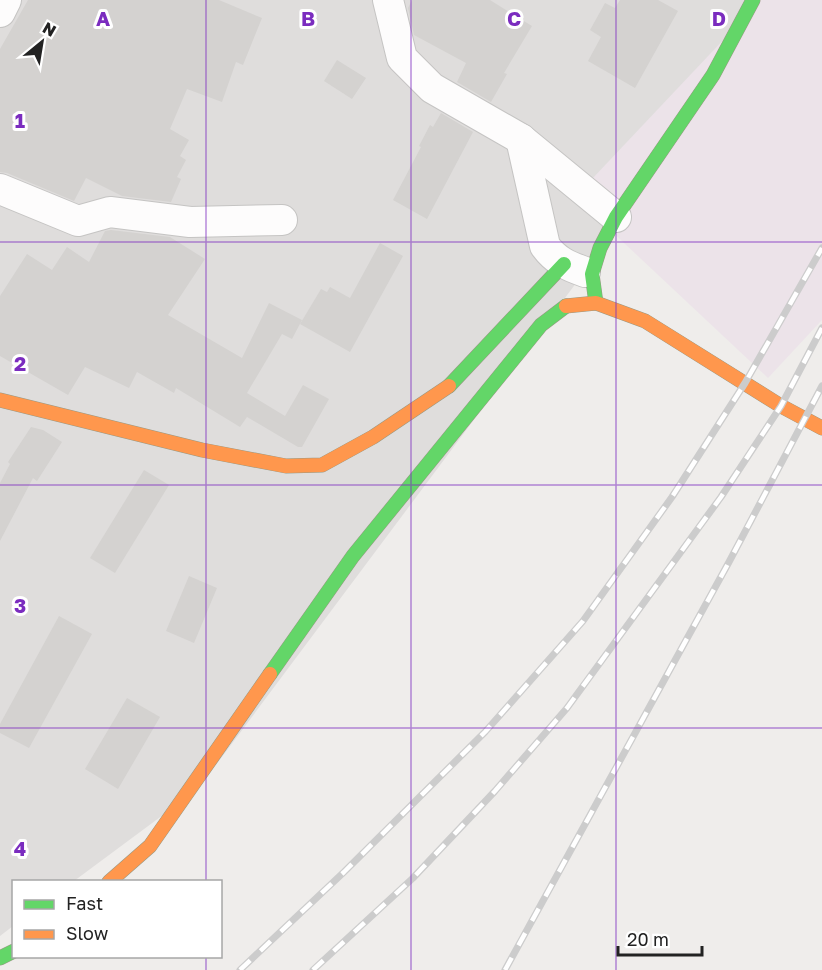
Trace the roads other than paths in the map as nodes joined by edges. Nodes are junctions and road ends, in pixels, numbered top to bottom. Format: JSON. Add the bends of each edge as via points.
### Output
{"nodes":[{"id":1,"x":6,"y":0,"type":"edge"},
{"id":2,"x":388,"y":0,"type":"edge"},
{"id":3,"x":753,"y":0,"type":"edge"},
{"id":4,"x":0,"y":12,"type":"edge"},
{"id":5,"x":521,"y":139,"type":"junction"},
{"id":6,"x":0,"y":189,"type":"edge"},
{"id":7,"x":616,"y":217,"type":"junction"},
{"id":8,"x":282,"y":220,"type":"dead end"},
{"id":9,"x":564,"y":264,"type":"junction"},
{"id":10,"x":592,"y":274,"type":"junction"},
{"id":11,"x":596,"y":303,"type":"junction"},
{"id":12,"x":0,"y":400,"type":"edge"},
{"id":13,"x":822,"y":428,"type":"edge"},
{"id":14,"x":111,"y":880,"type":"edge"}],
"edges":[{"from":1,"to":4,"type":"street"},
{"from":2,"to":5,"type":"street","via":[[402,58],[432,88]]},
{"from":3,"to":7,"type":"street","via":[[713,75]]},
{"from":5,"to":7,"type":"street"},
{"from":5,"to":9,"type":"street","via":[[545,246]]},
{"from":6,"to":8,"type":"street","via":[[78,222],[110,212],[190,222]]},
{"from":7,"to":10,"type":"street"},
{"from":9,"to":10,"type":"street"},
{"from":9,"to":12,"type":"street","via":[[446,390],[322,465],[286,466],[202,450]]},
{"from":10,"to":11,"type":"street"},
{"from":11,"to":13,"type":"street","via":[[645,321]]},
{"from":11,"to":14,"type":"street","via":[[567,304],[541,325],[353,556],[150,846]]}]}
